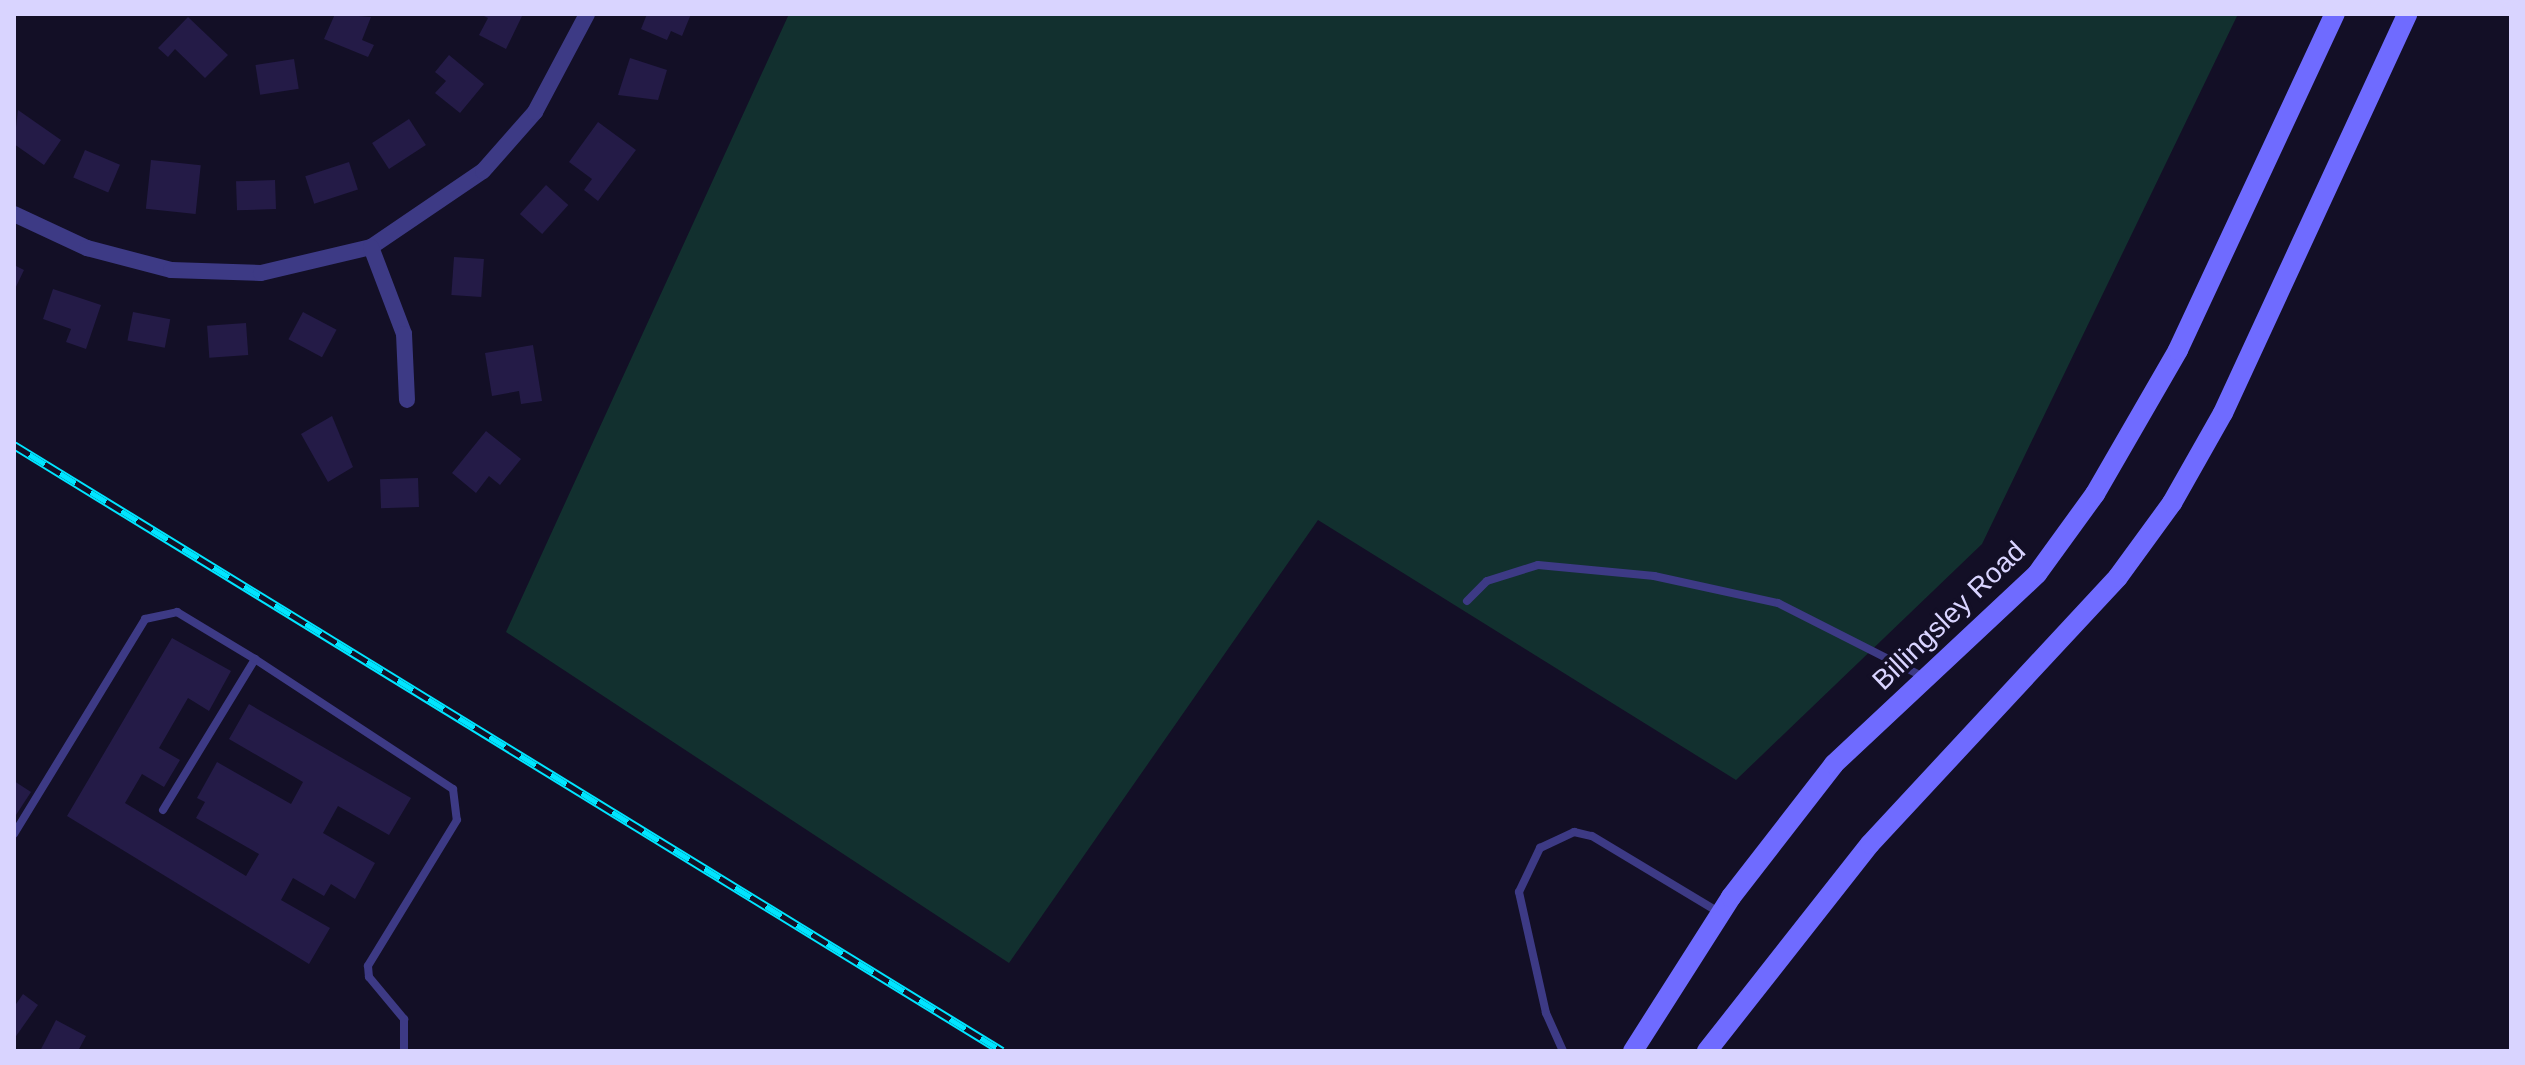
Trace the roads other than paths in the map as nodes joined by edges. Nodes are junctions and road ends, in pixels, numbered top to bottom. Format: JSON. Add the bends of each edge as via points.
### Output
{"nodes":[{"id":1,"x":587,"y":14,"type":"edge"},
{"id":2,"x":2335,"y":14,"type":"edge"},
{"id":3,"x":2407,"y":14,"type":"edge"},
{"id":4,"x":14,"y":214,"type":"edge"},
{"id":5,"x":371,"y":247,"type":"junction"},
{"id":6,"x":407,"y":400,"type":"dead end"},
{"id":7,"x":1467,"y":601,"type":"dead end"},
{"id":8,"x":255,"y":659,"type":"junction"},
{"id":9,"x":1925,"y":677,"type":"junction"},
{"id":10,"x":163,"y":810,"type":"dead end"},
{"id":11,"x":14,"y":834,"type":"edge"},
{"id":12,"x":1721,"y":913,"type":"junction"},
{"id":13,"x":404,"y":1051,"type":"edge"},
{"id":14,"x":1563,"y":1051,"type":"edge"},
{"id":15,"x":1633,"y":1051,"type":"edge"},
{"id":16,"x":1707,"y":1051,"type":"edge"}],
"edges":[{"from":1,"to":5,"type":"street","via":[[535,112],[483,171]]},
{"from":2,"to":9,"type":"main road","name":"Billingsley Road","via":[[2178,350],[2119,456],[2037,574]]},
{"from":3,"to":16,"type":"main road","via":[[2223,413],[2172,503],[2118,577],[1870,844]]},
{"from":4,"to":5,"type":"street","via":[[87,248],[171,270],[261,273]]},
{"from":5,"to":6,"type":"street","via":[[404,334]]},
{"from":7,"to":9,"type":"lane","via":[[1487,581],[1538,565],[1654,576],[1778,603]]},
{"from":8,"to":10,"type":"lane"},
{"from":8,"to":11,"type":"lane","via":[[177,612],[145,619]]},
{"from":8,"to":13,"type":"lane","via":[[442,780],[457,798],[457,820],[368,966],[369,977],[404,1019]]},
{"from":9,"to":12,"type":"main road","name":"Billingsley Road","via":[[1834,764]]},
{"from":12,"to":14,"type":"lane","via":[[1592,836],[1574,832],[1540,848],[1519,892],[1546,1013]]},
{"from":12,"to":15,"type":"main road","name":"Billingsley Road"}]}
